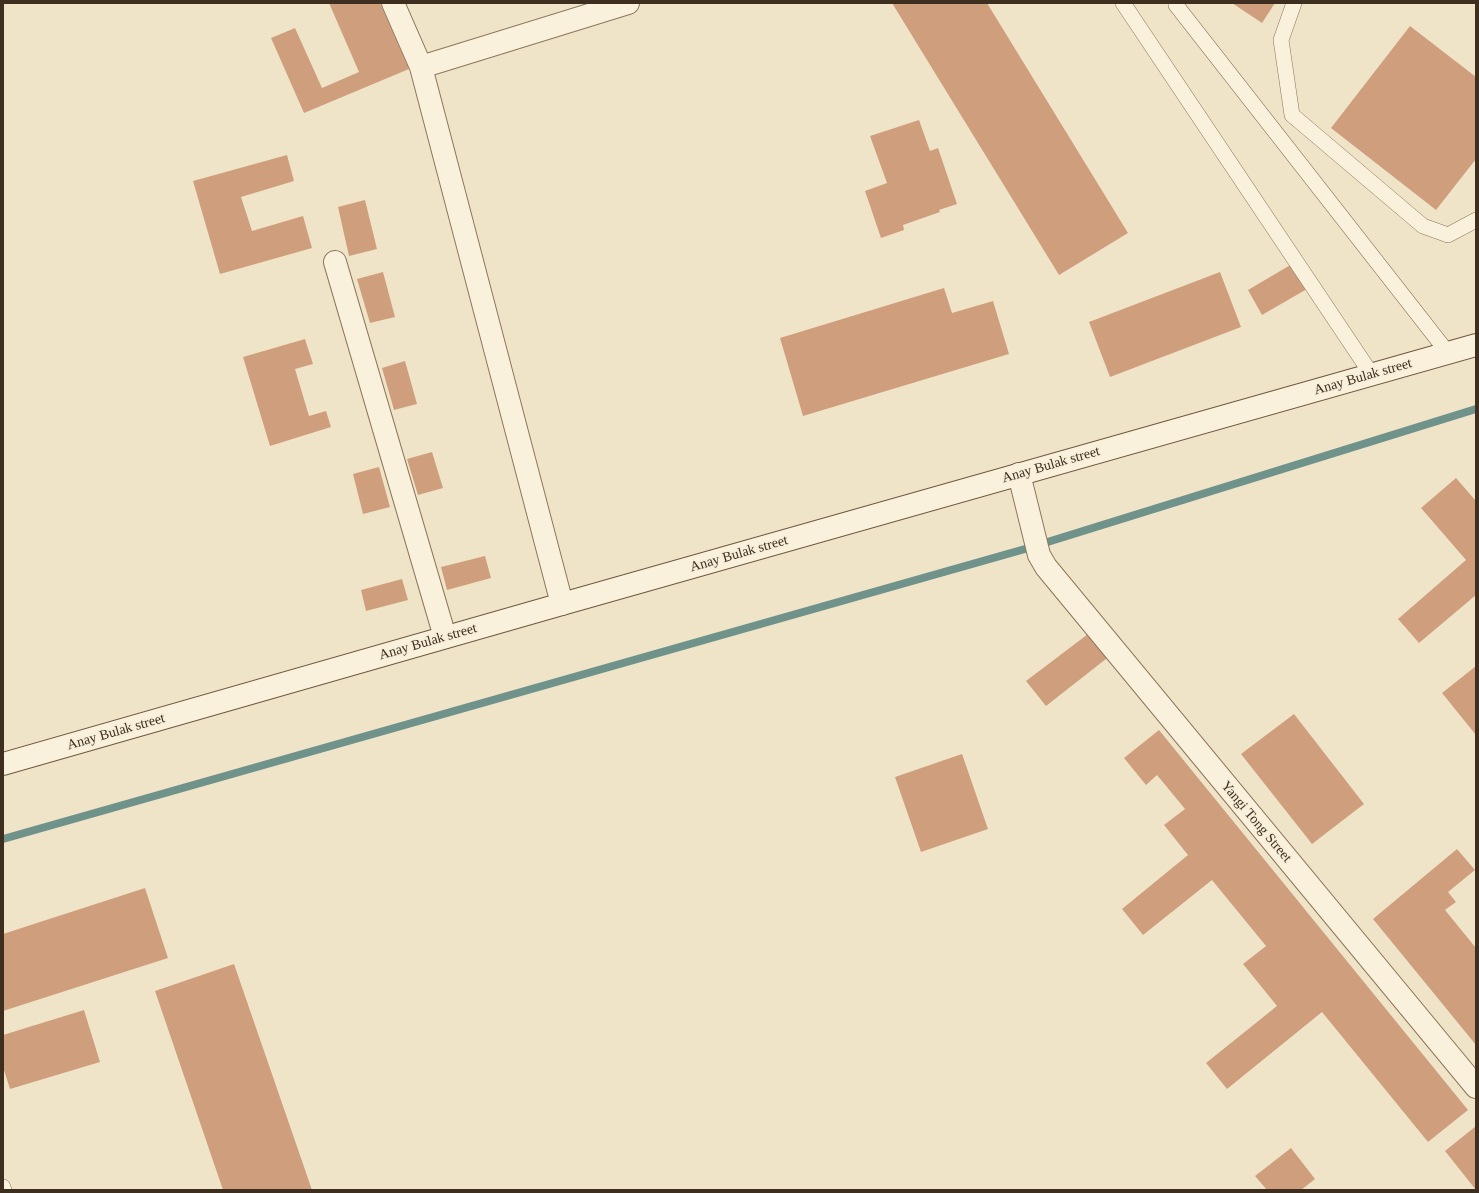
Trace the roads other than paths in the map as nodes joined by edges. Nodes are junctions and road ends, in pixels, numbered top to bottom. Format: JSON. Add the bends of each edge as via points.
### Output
{"nodes":[{"id":1,"x":393,"y":3,"type":"edge"},
{"id":2,"x":628,"y":3,"type":"edge"},
{"id":3,"x":1123,"y":3,"type":"edge"},
{"id":4,"x":1177,"y":3,"type":"edge"},
{"id":5,"x":1294,"y":3,"type":"edge"},
{"id":6,"x":421,"y":67,"type":"junction"},
{"id":7,"x":1476,"y":220,"type":"edge"},
{"id":8,"x":335,"y":262,"type":"dead end"},
{"id":9,"x":1476,"y":345,"type":"edge"},
{"id":10,"x":1448,"y":353,"type":"junction"},
{"id":11,"x":1372,"y":375,"type":"junction"},
{"id":12,"x":1019,"y":474,"type":"junction"},
{"id":13,"x":562,"y":604,"type":"junction"},
{"id":14,"x":445,"y":637,"type":"junction"},
{"id":15,"x":3,"y":764,"type":"edge"},
{"id":16,"x":1476,"y":1088,"type":"edge"}],
"edges":[{"from":1,"to":6,"type":"street"},
{"from":2,"to":6,"type":"street"},
{"from":3,"to":11,"type":"lane"},
{"from":4,"to":10,"type":"lane","via":[[1176,5]]},
{"from":5,"to":7,"type":"lane","via":[[1281,40],[1292,115],[1423,226],[1448,235]]},
{"from":6,"to":13,"type":"street"},
{"from":8,"to":14,"type":"street"},
{"from":9,"to":10,"type":"street","name":"Anay Bulak street"},
{"from":10,"to":11,"type":"street","name":"Anay Bulak street"},
{"from":11,"to":12,"type":"street","name":"Anay Bulak street"},
{"from":12,"to":13,"type":"street","name":"Anay Bulak street"},
{"from":12,"to":16,"type":"street","name":"Yangi Tong Street","via":[[1038,555],[1046,567]]},
{"from":13,"to":14,"type":"street","name":"Anay Bulak street"},
{"from":14,"to":15,"type":"street","name":"Anay Bulak street"}]}
